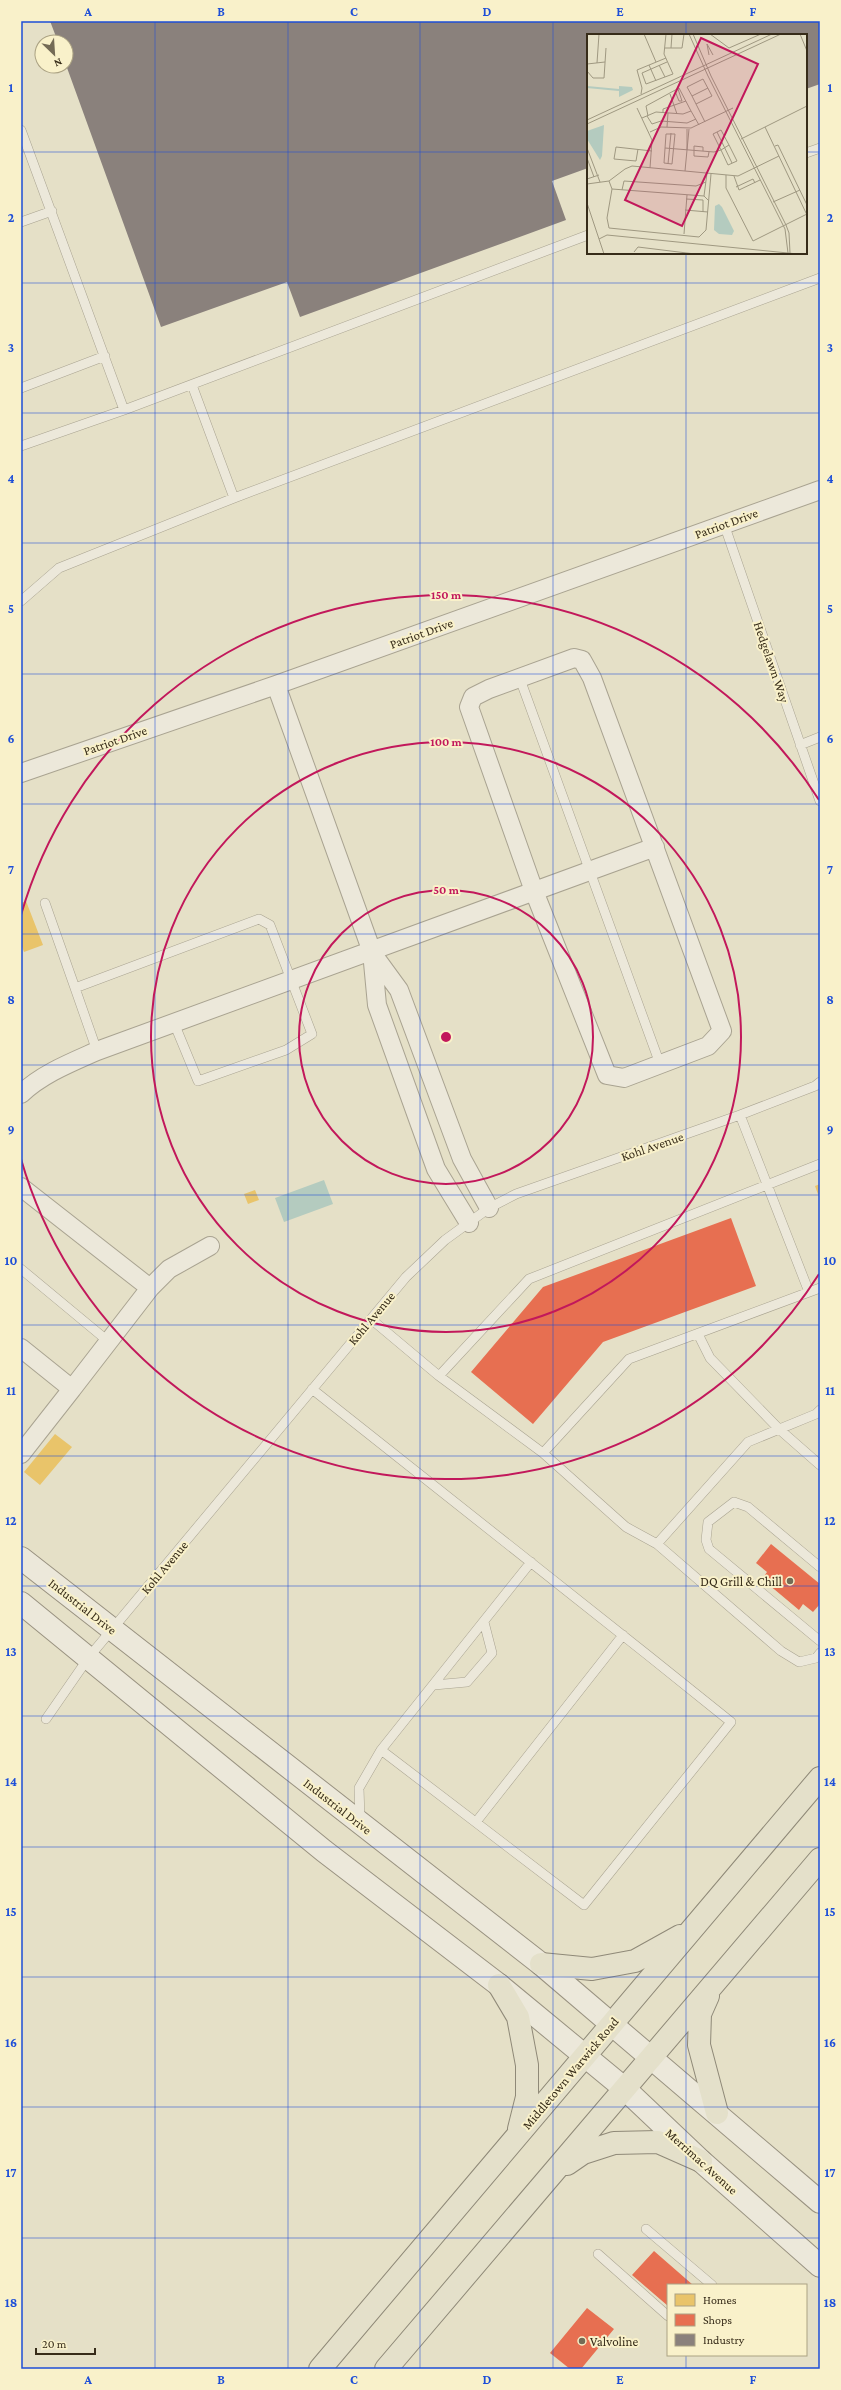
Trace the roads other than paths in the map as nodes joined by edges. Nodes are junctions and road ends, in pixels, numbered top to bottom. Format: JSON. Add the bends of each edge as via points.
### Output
{"nodes":[{"id":1,"x":21,"y":130,"type":"edge"},
{"id":2,"x":820,"y":148,"type":"edge"},
{"id":3,"x":807,"y":153,"type":"edge"},
{"id":4,"x":52,"y":211,"type":"junction"},
{"id":5,"x":21,"y":222,"type":"edge"},
{"id":6,"x":587,"y":236,"type":"edge"},
{"id":7,"x":820,"y":278,"type":"edge"},
{"id":8,"x":105,"y":356,"type":"junction"},
{"id":9,"x":192,"y":385,"type":"junction"},
{"id":10,"x":21,"y":388,"type":"edge"},
{"id":11,"x":124,"y":410,"type":"junction"},
{"id":12,"x":21,"y":446,"type":"edge"},
{"id":13,"x":820,"y":490,"type":"edge"},
{"id":14,"x":234,"y":498,"type":"junction"},
{"id":15,"x":724,"y":524,"type":"junction"},
{"id":16,"x":21,"y":601,"type":"edge"},
{"id":17,"x":520,"y":679,"type":"junction"},
{"id":18,"x":276,"y":685,"type":"junction"},
{"id":19,"x":820,"y":737,"type":"edge"},
{"id":20,"x":800,"y":744,"type":"junction"},
{"id":21,"x":21,"y":773,"type":"edge"},
{"id":22,"x":820,"y":801,"type":"edge"},
{"id":23,"x":654,"y":847,"type":"junction"},
{"id":24,"x":588,"y":871,"type":"junction"},
{"id":25,"x":534,"y":891,"type":"junction"},
{"id":26,"x":45,"y":903,"type":"dead end"},
{"id":27,"x":372,"y":952,"type":"junction"},
{"id":28,"x":292,"y":981,"type":"junction"},
{"id":29,"x":75,"y":988,"type":"junction"},
{"id":30,"x":174,"y":1023,"type":"junction"},
{"id":31,"x":97,"y":1051,"type":"junction"},
{"id":32,"x":660,"y":1064,"type":"junction"},
{"id":33,"x":820,"y":1082,"type":"edge"},
{"id":34,"x":21,"y":1094,"type":"edge"},
{"id":35,"x":740,"y":1115,"type":"junction"},
{"id":36,"x":820,"y":1164,"type":"edge"},
{"id":37,"x":768,"y":1185,"type":"junction"},
{"id":38,"x":21,"y":1187,"type":"edge"},
{"id":39,"x":489,"y":1208,"type":"junction"},
{"id":40,"x":469,"y":1223,"type":"junction"},
{"id":41,"x":210,"y":1246,"type":"dead end"},
{"id":42,"x":21,"y":1269,"type":"edge"},
{"id":43,"x":150,"y":1288,"type":"junction"},
{"id":44,"x":820,"y":1288,"type":"edge"},
{"id":45,"x":809,"y":1292,"type":"junction"},
{"id":46,"x":371,"y":1319,"type":"junction"},
{"id":47,"x":698,"y":1334,"type":"junction"},
{"id":48,"x":109,"y":1342,"type":"junction"},
{"id":49,"x":21,"y":1348,"type":"edge"},
{"id":50,"x":439,"y":1376,"type":"junction"},
{"id":51,"x":72,"y":1389,"type":"junction"},
{"id":52,"x":312,"y":1389,"type":"junction"},
{"id":53,"x":820,"y":1410,"type":"edge"},
{"id":54,"x":779,"y":1429,"type":"junction"},
{"id":55,"x":543,"y":1453,"type":"junction"},
{"id":56,"x":21,"y":1454,"type":"edge"},
{"id":57,"x":820,"y":1465,"type":"edge"},
{"id":58,"x":657,"y":1544,"type":"junction"},
{"id":59,"x":21,"y":1558,"type":"edge"},
{"id":60,"x":531,"y":1562,"type":"junction"},
{"id":61,"x":820,"y":1567,"type":"edge"},
{"id":62,"x":21,"y":1603,"type":"edge"},
{"id":63,"x":484,"y":1622,"type":"junction"},
{"id":64,"x":112,"y":1630,"type":"junction"},
{"id":65,"x":623,"y":1635,"type":"junction"},
{"id":66,"x":820,"y":1641,"type":"edge"},
{"id":67,"x":820,"y":1653,"type":"edge"},
{"id":68,"x":88,"y":1657,"type":"junction"},
{"id":69,"x":434,"y":1685,"type":"junction"},
{"id":70,"x":46,"y":1719,"type":"dead end"},
{"id":71,"x":381,"y":1750,"type":"junction"},
{"id":72,"x":820,"y":1778,"type":"edge"},
{"id":73,"x":476,"y":1822,"type":"junction"},
{"id":74,"x":360,"y":1823,"type":"junction"},
{"id":75,"x":820,"y":1859,"type":"edge"},
{"id":76,"x":693,"y":1928,"type":"junction"},
{"id":77,"x":541,"y":1964,"type":"junction"},
{"id":78,"x":499,"y":1985,"type":"junction"},
{"id":79,"x":712,"y":1986,"type":"junction"},
{"id":80,"x":613,"y":2023,"type":"junction"},
{"id":81,"x":584,"y":2057,"type":"junction"},
{"id":82,"x":651,"y":2059,"type":"junction"},
{"id":83,"x":625,"y":2089,"type":"junction"},
{"id":84,"x":717,"y":2113,"type":"junction"},
{"id":85,"x":517,"y":2136,"type":"junction"},
{"id":86,"x":701,"y":2161,"type":"junction"},
{"id":87,"x":550,"y":2176,"type":"junction"},
{"id":88,"x":820,"y":2202,"type":"edge"},
{"id":89,"x":646,"y":2228,"type":"dead end"},
{"id":90,"x":598,"y":2254,"type":"dead end"},
{"id":91,"x":820,"y":2266,"type":"edge"},
{"id":92,"x":711,"y":2284,"type":"edge"},
{"id":93,"x":667,"y":2315,"type":"edge"},
{"id":94,"x":320,"y":2369,"type":"edge"},
{"id":95,"x":386,"y":2369,"type":"edge"}],
"edges":[{"from":1,"to":4,"type":"lane"},
{"from":2,"to":3,"type":"lane"},
{"from":4,"to":5,"type":"lane"},
{"from":4,"to":8,"type":"lane"},
{"from":6,"to":9,"type":"lane"},
{"from":7,"to":14,"type":"lane"},
{"from":8,"to":10,"type":"lane"},
{"from":8,"to":11,"type":"lane"},
{"from":9,"to":11,"type":"lane"},
{"from":9,"to":14,"type":"lane"},
{"from":11,"to":12,"type":"lane"},
{"from":13,"to":15,"type":"street","name":"Patriot Drive"},
{"from":14,"to":16,"type":"lane","via":[[59,568]]},
{"from":15,"to":18,"type":"street","name":"Patriot Drive"},
{"from":15,"to":20,"type":"lane","name":"Hedgelawn Way"},
{"from":17,"to":23,"type":"street","via":[[574,658],[582,660],[592,678]]},
{"from":17,"to":24,"type":"lane"},
{"from":17,"to":25,"type":"street","via":[[473,697],[469,707]]},
{"from":18,"to":21,"type":"street","name":"Patriot Drive"},
{"from":18,"to":27,"type":"street"},
{"from":19,"to":20,"type":"lane"},
{"from":20,"to":22,"type":"lane","name":"Hedgelawn Way"},
{"from":23,"to":24,"type":"street"},
{"from":23,"to":32,"type":"street","via":[[722,1031],[708,1046]]},
{"from":24,"to":25,"type":"street"},
{"from":24,"to":32,"type":"lane"},
{"from":25,"to":27,"type":"street"},
{"from":25,"to":32,"type":"street","via":[[607,1075],[624,1078]]},
{"from":26,"to":29,"type":"lane"},
{"from":27,"to":28,"type":"street"},
{"from":27,"to":39,"type":"street","via":[[399,990],[462,1159]]},
{"from":27,"to":40,"type":"street","via":[[377,1005],[436,1169]]},
{"from":28,"to":29,"type":"lane","via":[[270,925],[259,919]]},
{"from":28,"to":30,"type":"street"},
{"from":28,"to":30,"type":"lane","via":[[312,1034],[286,1050],[198,1081]]},
{"from":29,"to":31,"type":"lane"},
{"from":30,"to":31,"type":"street"},
{"from":31,"to":34,"type":"street","via":[[70,1062],[33,1083]]},
{"from":33,"to":35,"type":"lane","name":"Kohl Avenue"},
{"from":35,"to":37,"type":"lane"},
{"from":35,"to":39,"type":"lane","name":"Kohl Avenue","via":[[516,1194]]},
{"from":36,"to":37,"type":"lane"},
{"from":37,"to":45,"type":"lane"},
{"from":37,"to":50,"type":"lane","via":[[529,1279]]},
{"from":38,"to":43,"type":"street"},
{"from":39,"to":40,"type":"lane","name":"Kohl Avenue"},
{"from":40,"to":46,"type":"lane","name":"Kohl Avenue","via":[[445,1240],[406,1277]]},
{"from":41,"to":43,"type":"street","via":[[169,1269]]},
{"from":42,"to":48,"type":"lane"},
{"from":43,"to":48,"type":"street"},
{"from":44,"to":45,"type":"lane"},
{"from":45,"to":47,"type":"lane"},
{"from":46,"to":50,"type":"lane"},
{"from":46,"to":52,"type":"lane","name":"Kohl Avenue"},
{"from":47,"to":54,"type":"lane","via":[[710,1358]]},
{"from":47,"to":55,"type":"lane","via":[[629,1359]]},
{"from":48,"to":51,"type":"street"},
{"from":49,"to":51,"type":"street"},
{"from":50,"to":55,"type":"lane"},
{"from":51,"to":56,"type":"street"},
{"from":52,"to":60,"type":"lane"},
{"from":52,"to":64,"type":"lane","name":"Kohl Avenue"},
{"from":53,"to":54,"type":"lane"},
{"from":54,"to":57,"type":"lane"},
{"from":54,"to":58,"type":"lane","via":[[748,1442]]},
{"from":55,"to":58,"type":"lane","via":[[626,1528]]},
{"from":58,"to":67,"type":"lane","via":[[781,1651],[799,1662],[816,1658]]},
{"from":59,"to":64,"type":"street","name":"Industrial Drive"},
{"from":60,"to":63,"type":"lane"},
{"from":60,"to":65,"type":"lane"},
{"from":61,"to":66,"type":"lane","via":[[748,1506],[734,1502],[708,1522],[706,1540],[709,1549]]},
{"from":62,"to":68,"type":"street"},
{"from":63,"to":69,"type":"lane"},
{"from":63,"to":69,"type":"lane","via":[[492,1653],[467,1682]]},
{"from":64,"to":68,"type":"lane","name":"Kohl Avenue"},
{"from":64,"to":74,"type":"street","name":"Industrial Drive"},
{"from":65,"to":73,"type":"lane"},
{"from":65,"to":73,"type":"lane","via":[[731,1722],[584,1905]]},
{"from":68,"to":70,"type":"lane","name":"Kohl Avenue"},
{"from":68,"to":78,"type":"street","via":[[324,1851]]},
{"from":69,"to":71,"type":"lane"},
{"from":71,"to":73,"type":"lane"},
{"from":71,"to":74,"type":"lane","via":[[359,1788]]},
{"from":72,"to":76,"type":"main road","name":"Middletown Warwick Road"},
{"from":74,"to":77,"type":"street","name":"Industrial Drive"},
{"from":75,"to":79,"type":"main road"},
{"from":76,"to":77,"type":"main road","via":[[636,1961],[592,1969]]},
{"from":76,"to":80,"type":"main road","name":"Middletown Warwick Road"},
{"from":77,"to":80,"type":"street","name":"Industrial Drive"},
{"from":78,"to":81,"type":"street"},
{"from":78,"to":85,"type":"main road","via":[[518,2017],[527,2065],[527,2098]]},
{"from":79,"to":82,"type":"main road"},
{"from":79,"to":84,"type":"main road","via":[[700,2014],[700,2045]]},
{"from":80,"to":81,"type":"main road","name":"Middletown Warwick Road"},
{"from":80,"to":82,"type":"street","name":"Industrial Drive"},
{"from":81,"to":83,"type":"street","name":"Merrimac Avenue"},
{"from":81,"to":85,"type":"main road","name":"Middletown Warwick Road"},
{"from":82,"to":83,"type":"main road"},
{"from":82,"to":84,"type":"street"},
{"from":83,"to":86,"type":"street","name":"Merrimac Avenue"},
{"from":83,"to":87,"type":"main road"},
{"from":84,"to":88,"type":"street"},
{"from":85,"to":94,"type":"main road","name":"Middletown Warwick Road"},
{"from":86,"to":87,"type":"main road","via":[[658,2142],[614,2143],[583,2153]]},
{"from":86,"to":91,"type":"street","name":"Merrimac Avenue"},
{"from":87,"to":95,"type":"main road"},
{"from":89,"to":92,"type":"lane"},
{"from":90,"to":93,"type":"lane"}]}
